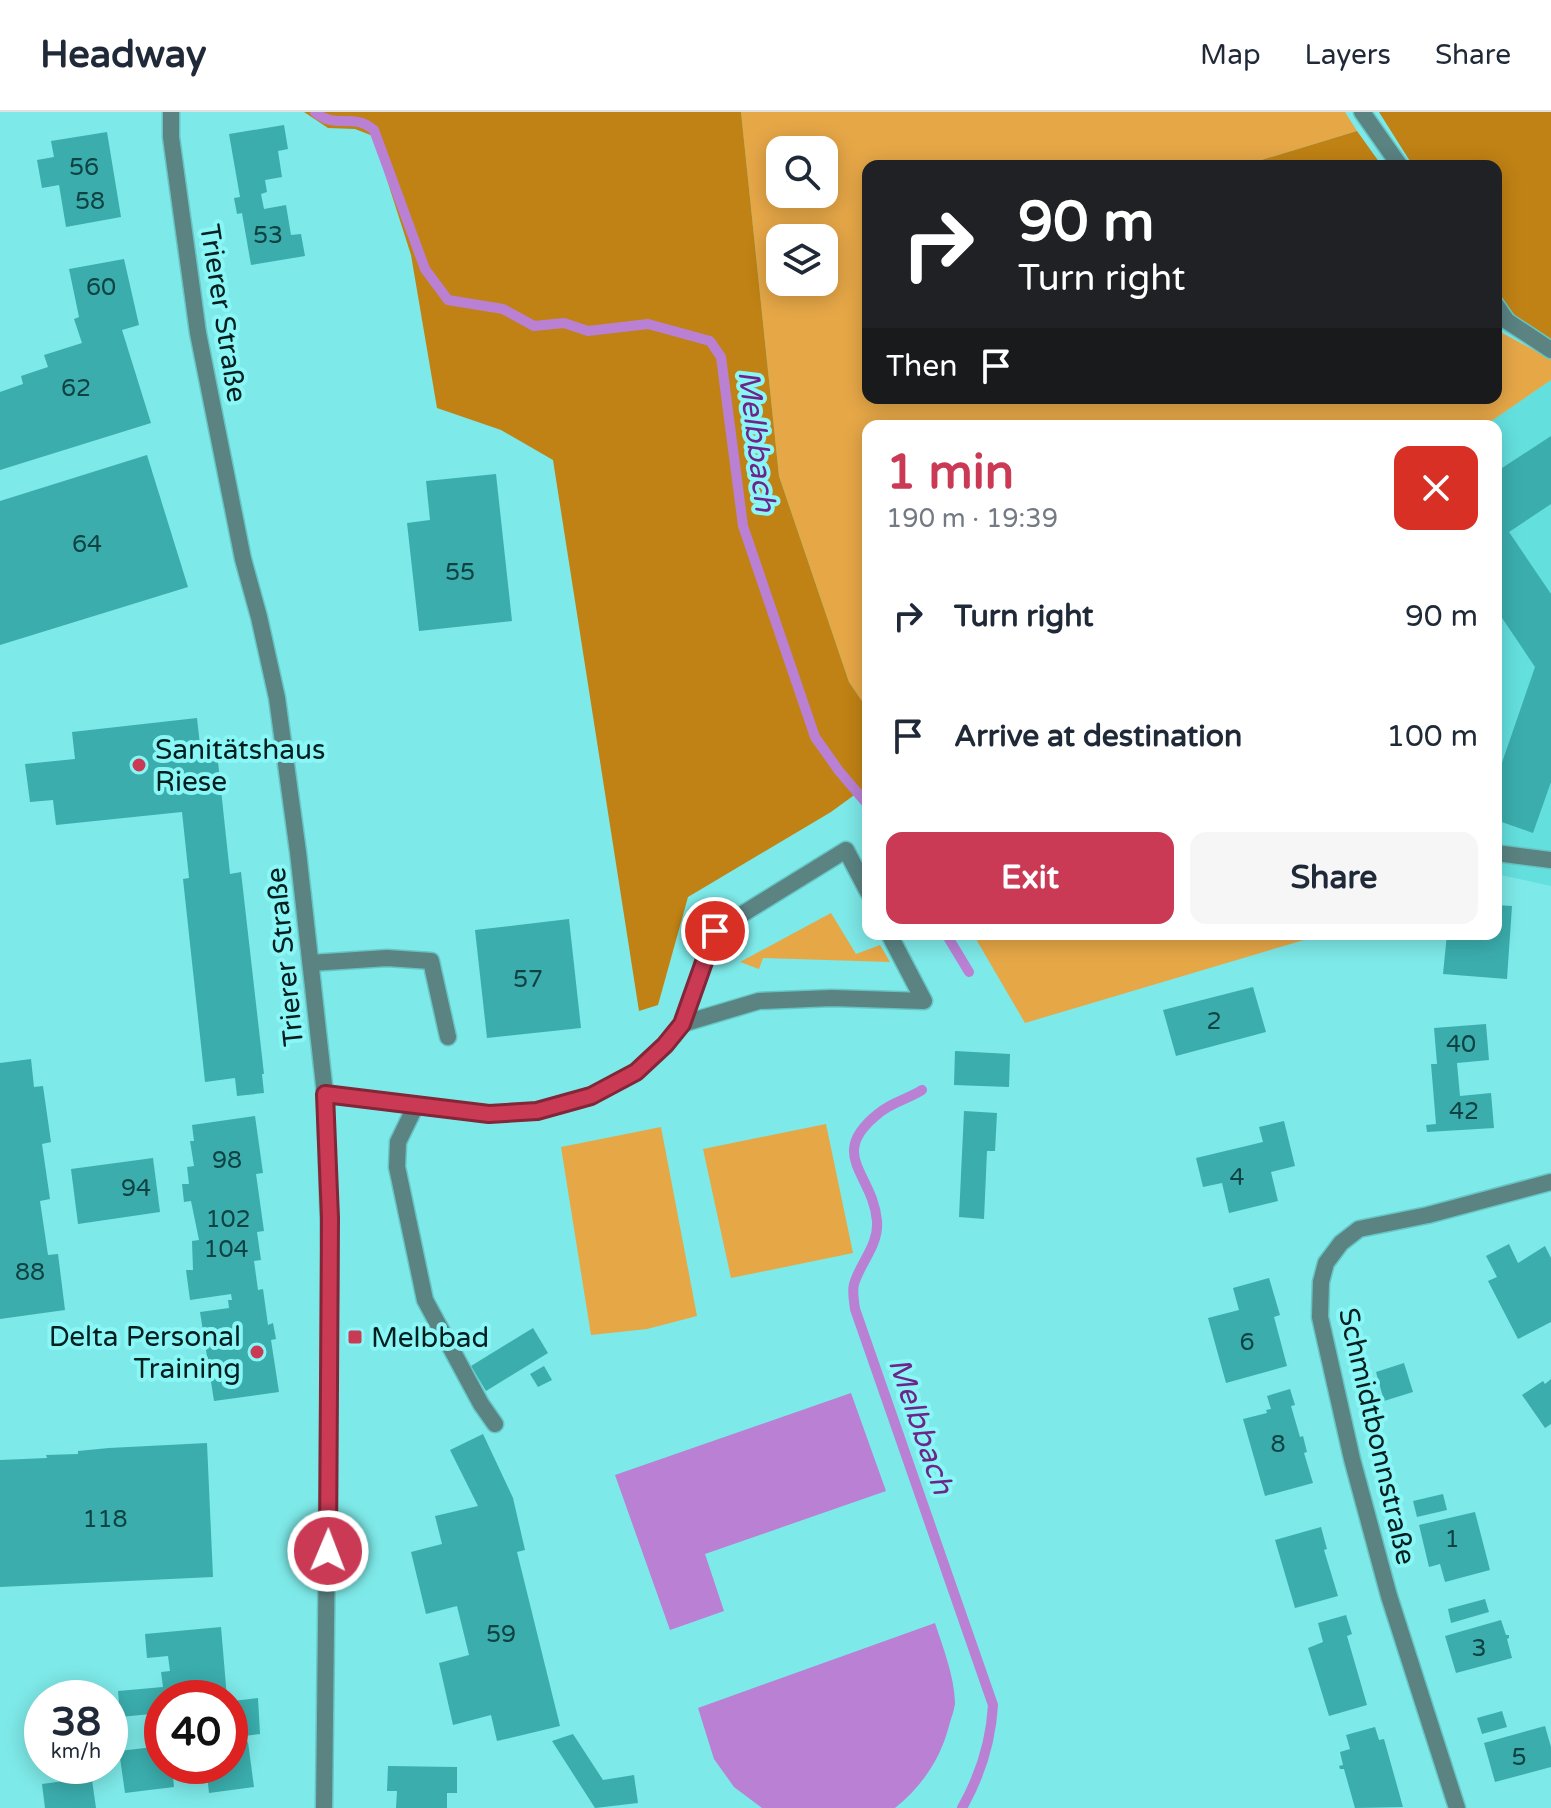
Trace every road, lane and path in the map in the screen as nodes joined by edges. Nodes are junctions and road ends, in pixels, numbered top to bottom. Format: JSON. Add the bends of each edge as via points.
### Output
{"nodes":[{"id":1,"x":171,"y":112,"type":"edge"},
{"id":2,"x":1362,"y":112,"type":"edge"},
{"id":3,"x":1396,"y":160,"type":"edge"},
{"id":4,"x":1502,"y":314,"type":"edge"},
{"id":5,"x":1551,"y":350,"type":"edge"},
{"id":6,"x":1502,"y":854,"type":"edge"},
{"id":7,"x":1551,"y":860,"type":"edge"},
{"id":8,"x":862,"y":881,"type":"edge"},
{"id":9,"x":892,"y":940,"type":"edge"},
{"id":10,"x":311,"y":963,"type":"junction"},
{"id":11,"x":682,"y":1024,"type":"junction"},
{"id":12,"x":448,"y":1037,"type":"dead end"},
{"id":13,"x":325,"y":1094,"type":"junction"},
{"id":14,"x":416,"y":1105,"type":"junction"},
{"id":15,"x":1551,"y":1182,"type":"edge"},
{"id":16,"x":495,"y":1424,"type":"dead end"},
{"id":17,"x":324,"y":1808,"type":"edge"},
{"id":18,"x":1457,"y":1808,"type":"edge"}],
"edges":[{"from":1,"to":10,"type":"street","name":"Trierer Straße","via":[[198,333],[277,698]]},
{"from":2,"to":3,"type":"street"},
{"from":4,"to":5,"type":"street"},
{"from":6,"to":7,"type":"street"},
{"from":8,"to":11,"type":"street","via":[[846,850],[715,931]]},
{"from":9,"to":11,"type":"street","via":[[924,1001],[759,1001]]},
{"from":10,"to":12,"type":"street","via":[[431,961]]},
{"from":10,"to":13,"type":"street","name":"Trierer Straße"},
{"from":11,"to":14,"type":"street","via":[[636,1072],[591,1096],[537,1111],[489,1114]]},
{"from":13,"to":14,"type":"street"},
{"from":13,"to":17,"type":"street","name":"Trierer Straße","via":[[330,1267]]},
{"from":14,"to":16,"type":"street","via":[[398,1142],[397,1167],[425,1300]]},
{"from":15,"to":18,"type":"street","name":"Schmidtbonnstraße","via":[[1359,1229],[1326,1263],[1321,1282],[1323,1336],[1356,1474]]}]}
